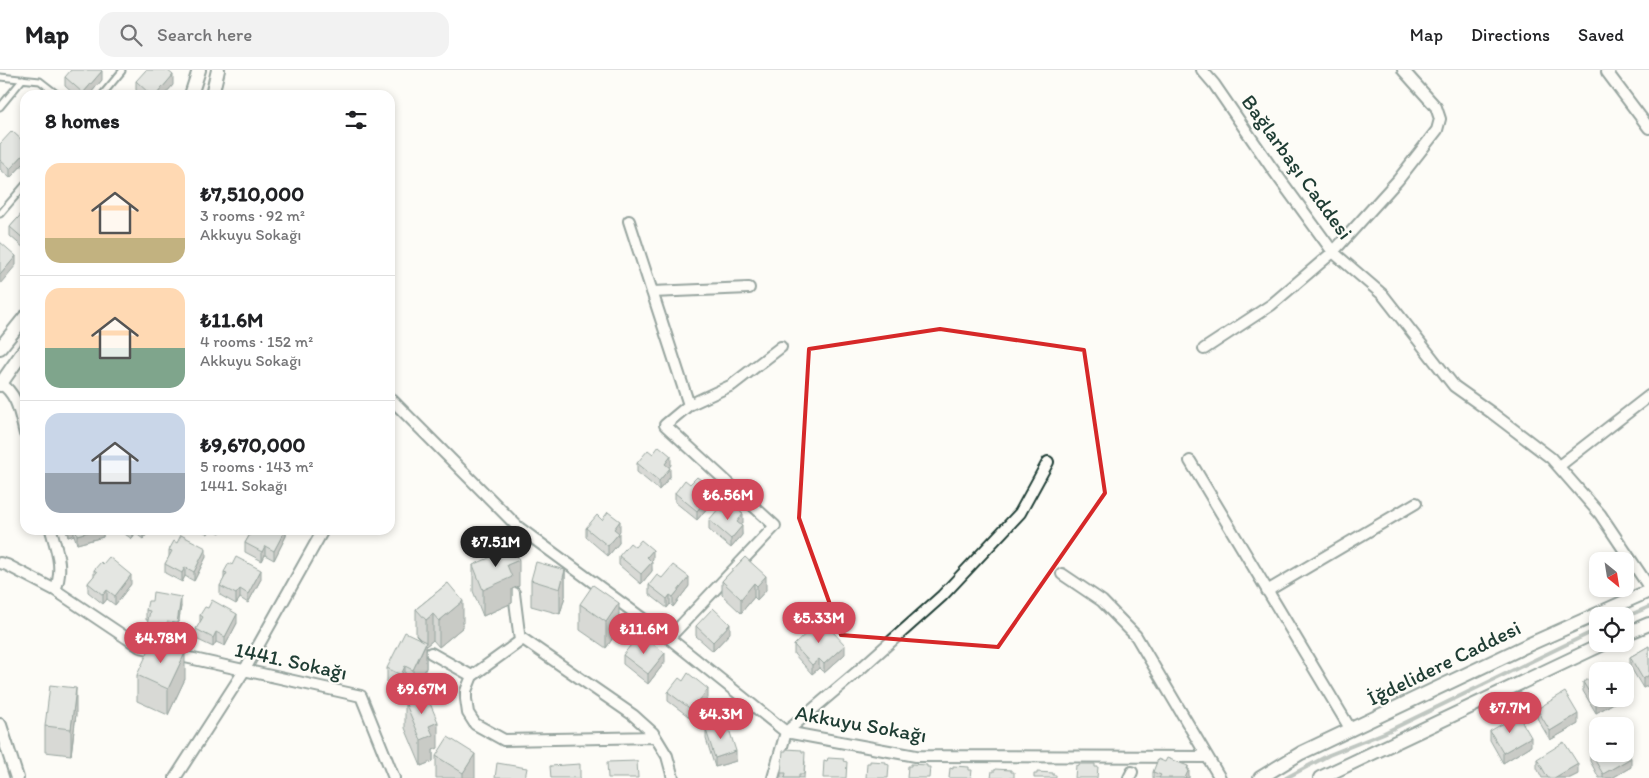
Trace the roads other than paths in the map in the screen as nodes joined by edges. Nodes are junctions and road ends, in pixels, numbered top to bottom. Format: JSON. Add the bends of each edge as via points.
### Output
{"nodes":[{"id":1,"x":199,"y":70,"type":"edge"},
{"id":2,"x":218,"y":70,"type":"edge"},
{"id":3,"x":1202,"y":70,"type":"edge"},
{"id":4,"x":1403,"y":70,"type":"edge"},
{"id":5,"x":1610,"y":70,"type":"edge"},
{"id":6,"x":122,"y":71,"type":"dead end"},
{"id":7,"x":0,"y":77,"type":"edge"},
{"id":8,"x":23,"y":79,"type":"junction"},
{"id":9,"x":52,"y":90,"type":"edge"},
{"id":10,"x":106,"y":90,"type":"edge"},
{"id":11,"x":193,"y":90,"type":"edge"},
{"id":12,"x":213,"y":90,"type":"edge"},
{"id":13,"x":0,"y":107,"type":"edge"},
{"id":14,"x":1649,"y":128,"type":"edge"},
{"id":15,"x":20,"y":191,"type":"edge"},
{"id":16,"x":0,"y":214,"type":"edge"},
{"id":17,"x":630,"y":221,"type":"dead end"},
{"id":18,"x":1333,"y":252,"type":"junction"},
{"id":19,"x":749,"y":288,"type":"dead end"},
{"id":20,"x":652,"y":292,"type":"junction"},
{"id":21,"x":20,"y":323,"type":"edge"},
{"id":22,"x":781,"y":347,"type":"dead end"},
{"id":23,"x":0,"y":348,"type":"edge"},
{"id":24,"x":1204,"y":349,"type":"dead end"},
{"id":25,"x":20,"y":357,"type":"edge"},
{"id":26,"x":0,"y":383,"type":"edge"},
{"id":27,"x":1649,"y":396,"type":"edge"},
{"id":28,"x":689,"y":405,"type":"junction"},
{"id":29,"x":395,"y":408,"type":"edge"},
{"id":30,"x":20,"y":416,"type":"edge"},
{"id":31,"x":1190,"y":461,"type":"dead end"},
{"id":32,"x":1048,"y":462,"type":"dead end"},
{"id":33,"x":1559,"y":466,"type":"junction"},
{"id":34,"x":1416,"y":503,"type":"dead end"},
{"id":35,"x":52,"y":535,"type":"edge"},
{"id":36,"x":320,"y":535,"type":"edge"},
{"id":37,"x":0,"y":564,"type":"edge"},
{"id":38,"x":1062,"y":574,"type":"dead end"},
{"id":39,"x":1649,"y":589,"type":"edge"},
{"id":40,"x":55,"y":590,"type":"junction"},
{"id":41,"x":1267,"y":591,"type":"junction"},
{"id":42,"x":514,"y":593,"type":"edge"},
{"id":43,"x":1649,"y":624,"type":"edge"},
{"id":44,"x":1634,"y":630,"type":"edge"},
{"id":45,"x":669,"y":638,"type":"junction"},
{"id":46,"x":520,"y":641,"type":"junction"},
{"id":47,"x":1589,"y":651,"type":"edge"},
{"id":48,"x":431,"y":653,"type":"dead end"},
{"id":49,"x":244,"y":670,"type":"junction"},
{"id":50,"x":472,"y":676,"type":"junction"},
{"id":51,"x":0,"y":725,"type":"edge"},
{"id":52,"x":1350,"y":730,"type":"junction"},
{"id":53,"x":786,"y":732,"type":"junction"},
{"id":54,"x":656,"y":738,"type":"junction"},
{"id":55,"x":1207,"y":757,"type":"junction"},
{"id":56,"x":17,"y":778,"type":"edge"},
{"id":57,"x":175,"y":778,"type":"edge"},
{"id":58,"x":394,"y":778,"type":"edge"},
{"id":59,"x":673,"y":778,"type":"edge"},
{"id":60,"x":773,"y":778,"type":"edge"},
{"id":61,"x":1220,"y":778,"type":"edge"},
{"id":62,"x":1260,"y":778,"type":"edge"},
{"id":63,"x":1320,"y":778,"type":"edge"}],
"edges":[{"from":1,"to":11,"type":"street"},
{"from":2,"to":12,"type":"street"},
{"from":3,"to":18,"type":"street","name":"Bağlarbaşı Caddesi"},
{"from":4,"to":18,"type":"street","via":[[1436,108],[1439,125],[1398,180]]},
{"from":5,"to":14,"type":"street","via":[[1606,72]]},
{"from":6,"to":10,"type":"lane"},
{"from":7,"to":8,"type":"lane"},
{"from":8,"to":9,"type":"lane","via":[[40,81]]},
{"from":8,"to":13,"type":"lane"},
{"from":15,"to":16,"type":"lane"},
{"from":17,"to":20,"type":"street"},
{"from":18,"to":24,"type":"street","via":[[1270,305]]},
{"from":18,"to":33,"type":"street","name":"Bağlarbaşı Caddesi","via":[[1383,294],[1454,386]]},
{"from":19,"to":20,"type":"street"},
{"from":20,"to":28,"type":"street"},
{"from":21,"to":23,"type":"street"},
{"from":22,"to":28,"type":"street","via":[[732,385]]},
{"from":25,"to":26,"type":"street"},
{"from":26,"to":30,"type":"street","via":[[15,398]]},
{"from":27,"to":33,"type":"street"},
{"from":28,"to":45,"type":"street","via":[[664,425],[775,526]]},
{"from":29,"to":45,"type":"street","name":"Akkuyu Sokağı","via":[[518,527]]},
{"from":31,"to":41,"type":"street"},
{"from":32,"to":53,"type":"street","via":[[1020,514],[942,596]]},
{"from":33,"to":39,"type":"street","name":"Bağlarbaşı Caddesi","via":[[1600,514]]},
{"from":34,"to":41,"type":"street"},
{"from":35,"to":40,"type":"street","via":[[60,568]]},
{"from":36,"to":49,"type":"street"},
{"from":37,"to":40,"type":"street","name":"1441. Sokağı"},
{"from":38,"to":55,"type":"street","via":[[1102,601],[1136,636]]},
{"from":39,"to":52,"type":"street","name":"İğdelidere Caddesi"},
{"from":40,"to":49,"type":"street","name":"1441. Sokağı","via":[[140,647]]},
{"from":41,"to":52,"type":"street"},
{"from":42,"to":46,"type":"street"},
{"from":43,"to":44,"type":"street"},
{"from":45,"to":53,"type":"street","name":"Akkuyu Sokağı"},
{"from":46,"to":50,"type":"street"},
{"from":46,"to":54,"type":"street","via":[[523,639],[633,715]]},
{"from":47,"to":63,"type":"street"},
{"from":48,"to":50,"type":"street"},
{"from":49,"to":57,"type":"street"},
{"from":49,"to":58,"type":"street","name":"1441. Sokağı","via":[[361,696]]},
{"from":50,"to":54,"type":"street","via":[[466,691],[468,712],[475,724],[504,740]]},
{"from":51,"to":56,"type":"street"},
{"from":52,"to":62,"type":"street","name":"İğdelidere Caddesi","via":[[1301,753]]},
{"from":53,"to":55,"type":"street","name":"Akkuyu Sokağı","via":[[916,756]]},
{"from":53,"to":60,"type":"street"},
{"from":54,"to":59,"type":"street","via":[[667,756]]},
{"from":55,"to":61,"type":"street"}]}
